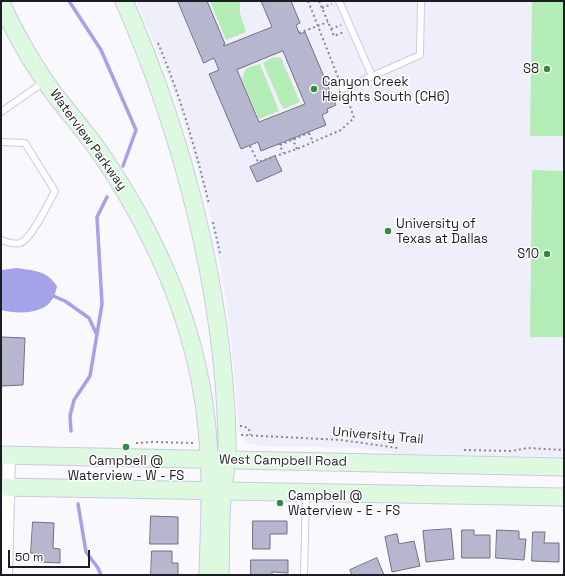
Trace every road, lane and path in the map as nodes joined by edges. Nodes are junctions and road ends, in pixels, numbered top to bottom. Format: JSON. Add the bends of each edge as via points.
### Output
{"nodes":[{"id":1,"x":124,"y":1,"type":"edge"},
{"id":2,"x":308,"y":1,"type":"edge"},
{"id":3,"x":320,"y":1,"type":"edge"},
{"id":4,"x":339,"y":1,"type":"edge"},
{"id":5,"x":421,"y":1,"type":"edge"},
{"id":6,"x":1,"y":3,"type":"edge"},
{"id":7,"x":328,"y":22,"type":"junction"},
{"id":8,"x":317,"y":26,"type":"junction"},
{"id":9,"x":299,"y":33,"type":"dead end"},
{"id":10,"x":334,"y":36,"type":"dead end"},
{"id":11,"x":372,"y":76,"type":"junction"},
{"id":12,"x":46,"y":81,"type":"junction"},
{"id":13,"x":343,"y":89,"type":"junction"},
{"id":14,"x":1,"y":112,"type":"edge"},
{"id":15,"x":293,"y":139,"type":"junction"},
{"id":16,"x":1,"y":142,"type":"edge"},
{"id":17,"x":313,"y":142,"type":"junction"},
{"id":18,"x":250,"y":146,"type":"dead end"},
{"id":19,"x":297,"y":149,"type":"junction"},
{"id":20,"x":283,"y":153,"type":"junction"},
{"id":21,"x":1,"y":240,"type":"edge"},
{"id":22,"x":240,"y":426,"type":"dead end"},
{"id":23,"x":239,"y":435,"type":"dead end"},
{"id":24,"x":250,"y":435,"type":"junction"},
{"id":25,"x":402,"y":449,"type":"dead end"},
{"id":26,"x":457,"y":450,"type":"dead end"},
{"id":27,"x":564,"y":450,"type":"edge"},
{"id":28,"x":5,"y":455,"type":"edge"},
{"id":29,"x":217,"y":460,"type":"junction"},
{"id":30,"x":564,"y":467,"type":"edge"},
{"id":31,"x":4,"y":487,"type":"edge"},
{"id":32,"x":216,"y":491,"type":"junction"},
{"id":33,"x":306,"y":492,"type":"junction"},
{"id":34,"x":564,"y":497,"type":"edge"},
{"id":35,"x":6,"y":575,"type":"edge"},
{"id":36,"x":208,"y":575,"type":"edge"},
{"id":37,"x":220,"y":575,"type":"edge"},
{"id":38,"x":304,"y":575,"type":"edge"}],
"edges":[{"from":1,"to":29,"type":"main road","name":"Waterview Parkway","via":[[172,127],[213,295],[227,437]]},
{"from":2,"to":8,"type":"path"},
{"from":3,"to":7,"type":"path"},
{"from":4,"to":11,"type":"lane"},
{"from":5,"to":11,"type":"lane","via":[[420,55]]},
{"from":6,"to":12,"type":"main road","name":"Waterview Parkway","via":[[30,58]]},
{"from":7,"to":8,"type":"path"},
{"from":7,"to":10,"type":"path"},
{"from":8,"to":9,"type":"path"},
{"from":8,"to":13,"type":"path"},
{"from":11,"to":13,"type":"lane"},
{"from":12,"to":14,"type":"lane"},
{"from":12,"to":29,"type":"main road","name":"Waterview Parkway","via":[[96,146],[122,186],[168,274],[197,367]]},
{"from":13,"to":17,"type":"path","via":[[354,118],[341,130]]},
{"from":15,"to":17,"type":"path","via":[[308,132]]},
{"from":15,"to":19,"type":"path"},
{"from":15,"to":20,"type":"path","via":[[280,144]]},
{"from":16,"to":21,"type":"lane","via":[[25,143],[55,191],[28,237],[20,243]]},
{"from":17,"to":19,"type":"path"},
{"from":18,"to":20,"type":"path","via":[[258,162]]},
{"from":19,"to":20,"type":"path"},
{"from":22,"to":24,"type":"path","via":[[249,429]]},
{"from":23,"to":24,"type":"path","name":"University Trail"},
{"from":24,"to":25,"type":"path","name":"University Trail","via":[[348,441]]},
{"from":26,"to":27,"type":"path"},
{"from":28,"to":29,"type":"main road","name":"West Campbell Road"},
{"from":28,"to":31,"type":"street"},
{"from":29,"to":30,"type":"main road","name":"West Campbell Road"},
{"from":29,"to":32,"type":"main road","name":"Waterview Parkway"},
{"from":31,"to":32,"type":"main road"},
{"from":31,"to":35,"type":"street"},
{"from":32,"to":33,"type":"main road"},
{"from":32,"to":36,"type":"main road"},
{"from":32,"to":37,"type":"main road"},
{"from":33,"to":34,"type":"main road"},
{"from":33,"to":38,"type":"lane"}]}
